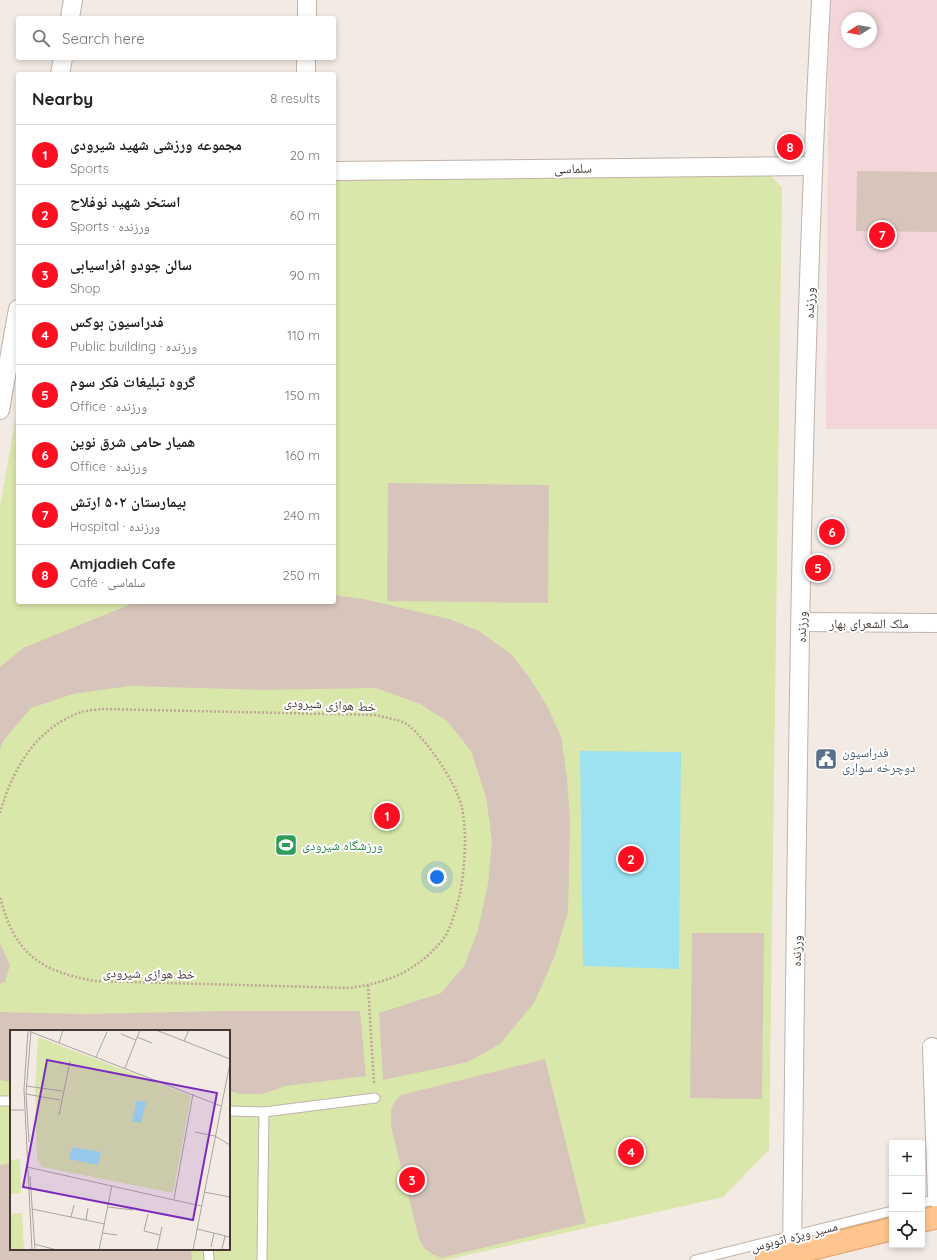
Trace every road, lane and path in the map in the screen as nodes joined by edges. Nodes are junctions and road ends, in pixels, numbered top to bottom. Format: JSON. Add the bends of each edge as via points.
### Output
{"nodes":[{"id":1,"x":73,"y":0,"type":"edge"},
{"id":2,"x":307,"y":0,"type":"edge"},
{"id":3,"x":821,"y":0,"type":"edge"},
{"id":4,"x":70,"y":16,"type":"edge"},
{"id":5,"x":306,"y":16,"type":"edge"},
{"id":6,"x":63,"y":60,"type":"edge"},
{"id":7,"x":306,"y":60,"type":"edge"},
{"id":8,"x":60,"y":72,"type":"edge"},
{"id":9,"x":306,"y":72,"type":"edge"},
{"id":10,"x":812,"y":166,"type":"junction"},
{"id":11,"x":336,"y":171,"type":"edge"},
{"id":12,"x":16,"y":320,"type":"edge"},
{"id":13,"x":0,"y":410,"type":"edge"},
{"id":14,"x":801,"y":622,"type":"junction"},
{"id":15,"x":937,"y":623,"type":"edge"},
{"id":16,"x":0,"y":814,"type":"edge"},
{"id":17,"x":0,"y":896,"type":"edge"},
{"id":18,"x":368,"y":985,"type":"junction"},
{"id":19,"x":932,"y":1048,"type":"dead end"},
{"id":20,"x":375,"y":1098,"type":"joint"},
{"id":21,"x":230,"y":1111,"type":"edge"},
{"id":22,"x":264,"y":1112,"type":"junction"},
{"id":23,"x":937,"y":1200,"type":"edge"},
{"id":24,"x":925,"y":1202,"type":"edge"},
{"id":25,"x":889,"y":1212,"type":"edge"},
{"id":26,"x":937,"y":1217,"type":"edge"},
{"id":27,"x":925,"y":1220,"type":"edge"},
{"id":28,"x":889,"y":1229,"type":"edge"},
{"id":29,"x":792,"y":1245,"type":"junction"},
{"id":30,"x":262,"y":1260,"type":"edge"},
{"id":31,"x":695,"y":1260,"type":"edge"},
{"id":32,"x":767,"y":1260,"type":"edge"}],
"edges":[{"from":1,"to":4,"type":"street"},
{"from":2,"to":5,"type":"street"},
{"from":3,"to":10,"type":"street","name":"ورزنده"},
{"from":6,"to":8,"type":"street"},
{"from":7,"to":9,"type":"street"},
{"from":10,"to":11,"type":"street","name":"سلماسی"},
{"from":10,"to":14,"type":"street","name":"ورزنده"},
{"from":12,"to":13,"type":"street"},
{"from":14,"to":15,"type":"street","name":"ملک الشعرای بهار"},
{"from":14,"to":29,"type":"street","name":"ورزنده"},
{"from":16,"to":18,"type":"path","name":"خط هوازی شیرودی","via":[[5,794],[18,767],[32,747],[48,731],[82,712],[103,709],[344,713],[376,715],[407,724],[430,749],[449,777],[462,808],[464,874],[456,910],[442,942],[413,968],[381,983]]},
{"from":17,"to":18,"type":"path","name":"خط هوازی شیرودی","via":[[10,929],[26,952],[45,967],[71,977],[95,981],[350,988]]},
{"from":18,"to":20,"type":"path"},
{"from":19,"to":23,"type":"street"},
{"from":20,"to":22,"type":"lane"},
{"from":21,"to":22,"type":"lane"},
{"from":22,"to":30,"type":"lane"},
{"from":23,"to":24,"type":"lane"},
{"from":23,"to":26,"type":"street"},
{"from":25,"to":29,"type":"lane","name":"مسیر ویژه اتوبوس"},
{"from":26,"to":27,"type":"main road"},
{"from":28,"to":29,"type":"main road"},
{"from":29,"to":31,"type":"lane","name":"مسیر ویژه اتوبوس"},
{"from":29,"to":32,"type":"main road"}]}
